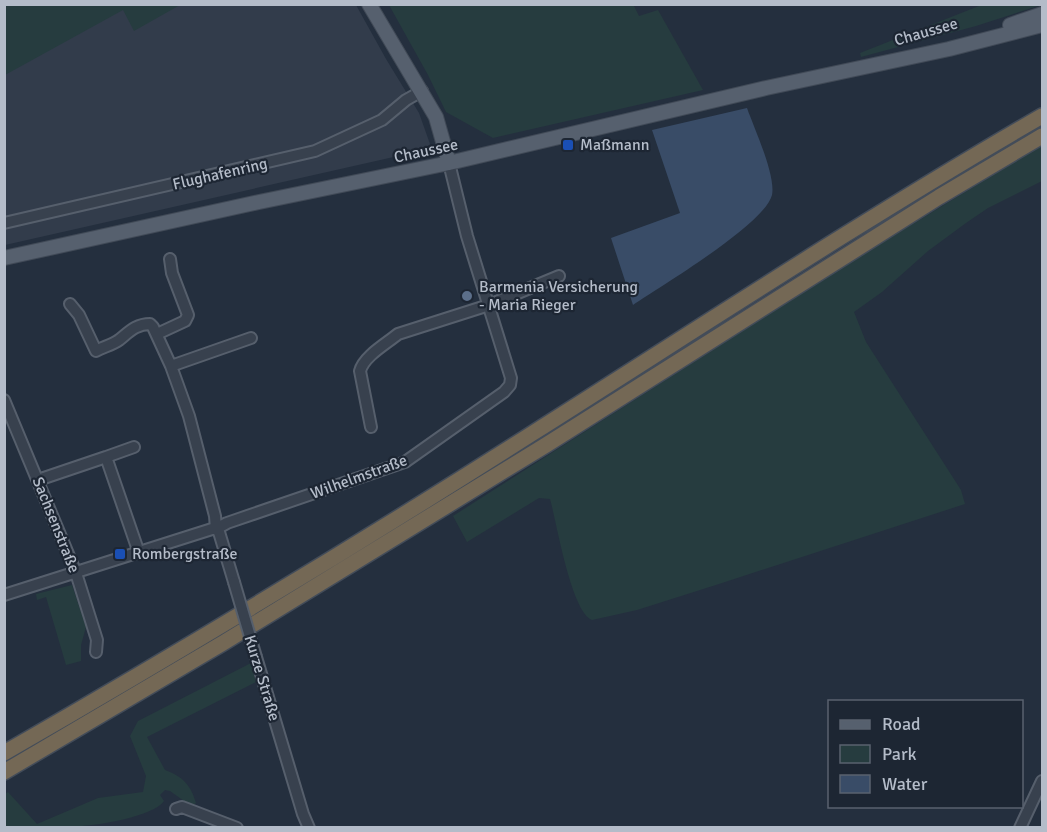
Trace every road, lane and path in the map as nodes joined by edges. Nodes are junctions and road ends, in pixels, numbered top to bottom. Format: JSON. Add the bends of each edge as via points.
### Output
{"nodes":[{"id":1,"x":369,"y":4,"type":"edge"},
{"id":2,"x":1042,"y":14,"type":"edge"},
{"id":3,"x":1042,"y":25,"type":"edge"},
{"id":4,"x":852,"y":69,"type":"junction"},
{"id":5,"x":422,"y":90,"type":"junction"},
{"id":6,"x":1042,"y":116,"type":"edge"},
{"id":7,"x":1042,"y":136,"type":"edge"},
{"id":8,"x":448,"y":163,"type":"junction"},
{"id":9,"x":4,"y":224,"type":"edge"},
{"id":10,"x":4,"y":258,"type":"edge"},
{"id":11,"x":170,"y":259,"type":"dead end"},
{"id":12,"x":558,"y":276,"type":"dead end"},
{"id":13,"x":70,"y":304,"type":"dead end"},
{"id":14,"x":489,"y":305,"type":"junction"},
{"id":15,"x":157,"y":334,"type":"junction"},
{"id":16,"x":250,"y":338,"type":"dead end"},
{"id":17,"x":171,"y":366,"type":"junction"},
{"id":18,"x":4,"y":400,"type":"edge"},
{"id":19,"x":371,"y":427,"type":"dead end"},
{"id":20,"x":134,"y":447,"type":"dead end"},
{"id":21,"x":106,"y":457,"type":"junction"},
{"id":22,"x":38,"y":480,"type":"junction"},
{"id":23,"x":216,"y":529,"type":"junction"},
{"id":24,"x":139,"y":554,"type":"junction"},
{"id":25,"x":76,"y":573,"type":"junction"},
{"id":26,"x":4,"y":595,"type":"edge"},
{"id":27,"x":96,"y":652,"type":"dead end"},
{"id":28,"x":4,"y":753,"type":"edge"},
{"id":29,"x":4,"y":772,"type":"edge"},
{"id":30,"x":1042,"y":781,"type":"edge"},
{"id":31,"x":176,"y":809,"type":"dead end"},
{"id":32,"x":237,"y":828,"type":"edge"},
{"id":33,"x":309,"y":828,"type":"edge"},
{"id":34,"x":1020,"y":828,"type":"edge"}],
"edges":[{"from":1,"to":5,"type":"main road"},
{"from":2,"to":4,"type":"main road","name":"Chaussee"},
{"from":3,"to":4,"type":"main road","name":"Chaussee"},
{"from":4,"to":8,"type":"main road","name":"Chaussee"},
{"from":5,"to":8,"type":"main road","via":[[436,117]]},
{"from":5,"to":9,"type":"street","name":"Flughafenring","via":[[382,120],[315,151]]},
{"from":6,"to":28,"type":"highway","via":[[855,229],[251,609]]},
{"from":7,"to":29,"type":"highway","via":[[223,643]]},
{"from":8,"to":10,"type":"main road","name":"Chaussee"},
{"from":8,"to":14,"type":"street","name":"Wilhelmstraße"},
{"from":11,"to":15,"type":"street","via":[[188,315],[185,321]]},
{"from":12,"to":14,"type":"street"},
{"from":13,"to":15,"type":"street","via":[[80,315],[96,351],[142,325],[152,326]]},
{"from":14,"to":19,"type":"street","via":[[398,334],[364,362],[360,371]]},
{"from":14,"to":23,"type":"street","name":"Wilhelmstraße","via":[[512,378],[504,392],[405,462]]},
{"from":15,"to":17,"type":"street"},
{"from":16,"to":17,"type":"street"},
{"from":17,"to":23,"type":"street","via":[[189,416]]},
{"from":18,"to":22,"type":"street","name":"Sachsenstraße"},
{"from":20,"to":21,"type":"street"},
{"from":21,"to":22,"type":"street"},
{"from":21,"to":24,"type":"street"},
{"from":22,"to":25,"type":"street","name":"Sachsenstraße"},
{"from":23,"to":24,"type":"street","name":"Wilhelmstraße"},
{"from":23,"to":33,"type":"street","name":"Kurze Straße","bridge":true},
{"from":24,"to":25,"type":"street","name":"Wilhelmstraße"},
{"from":25,"to":26,"type":"street","name":"Wilhelmstraße"},
{"from":25,"to":27,"type":"street","name":"Sachsenstraße","via":[[97,640]]},
{"from":30,"to":34,"type":"street"},
{"from":31,"to":32,"type":"street","via":[[183,807]]}]}
